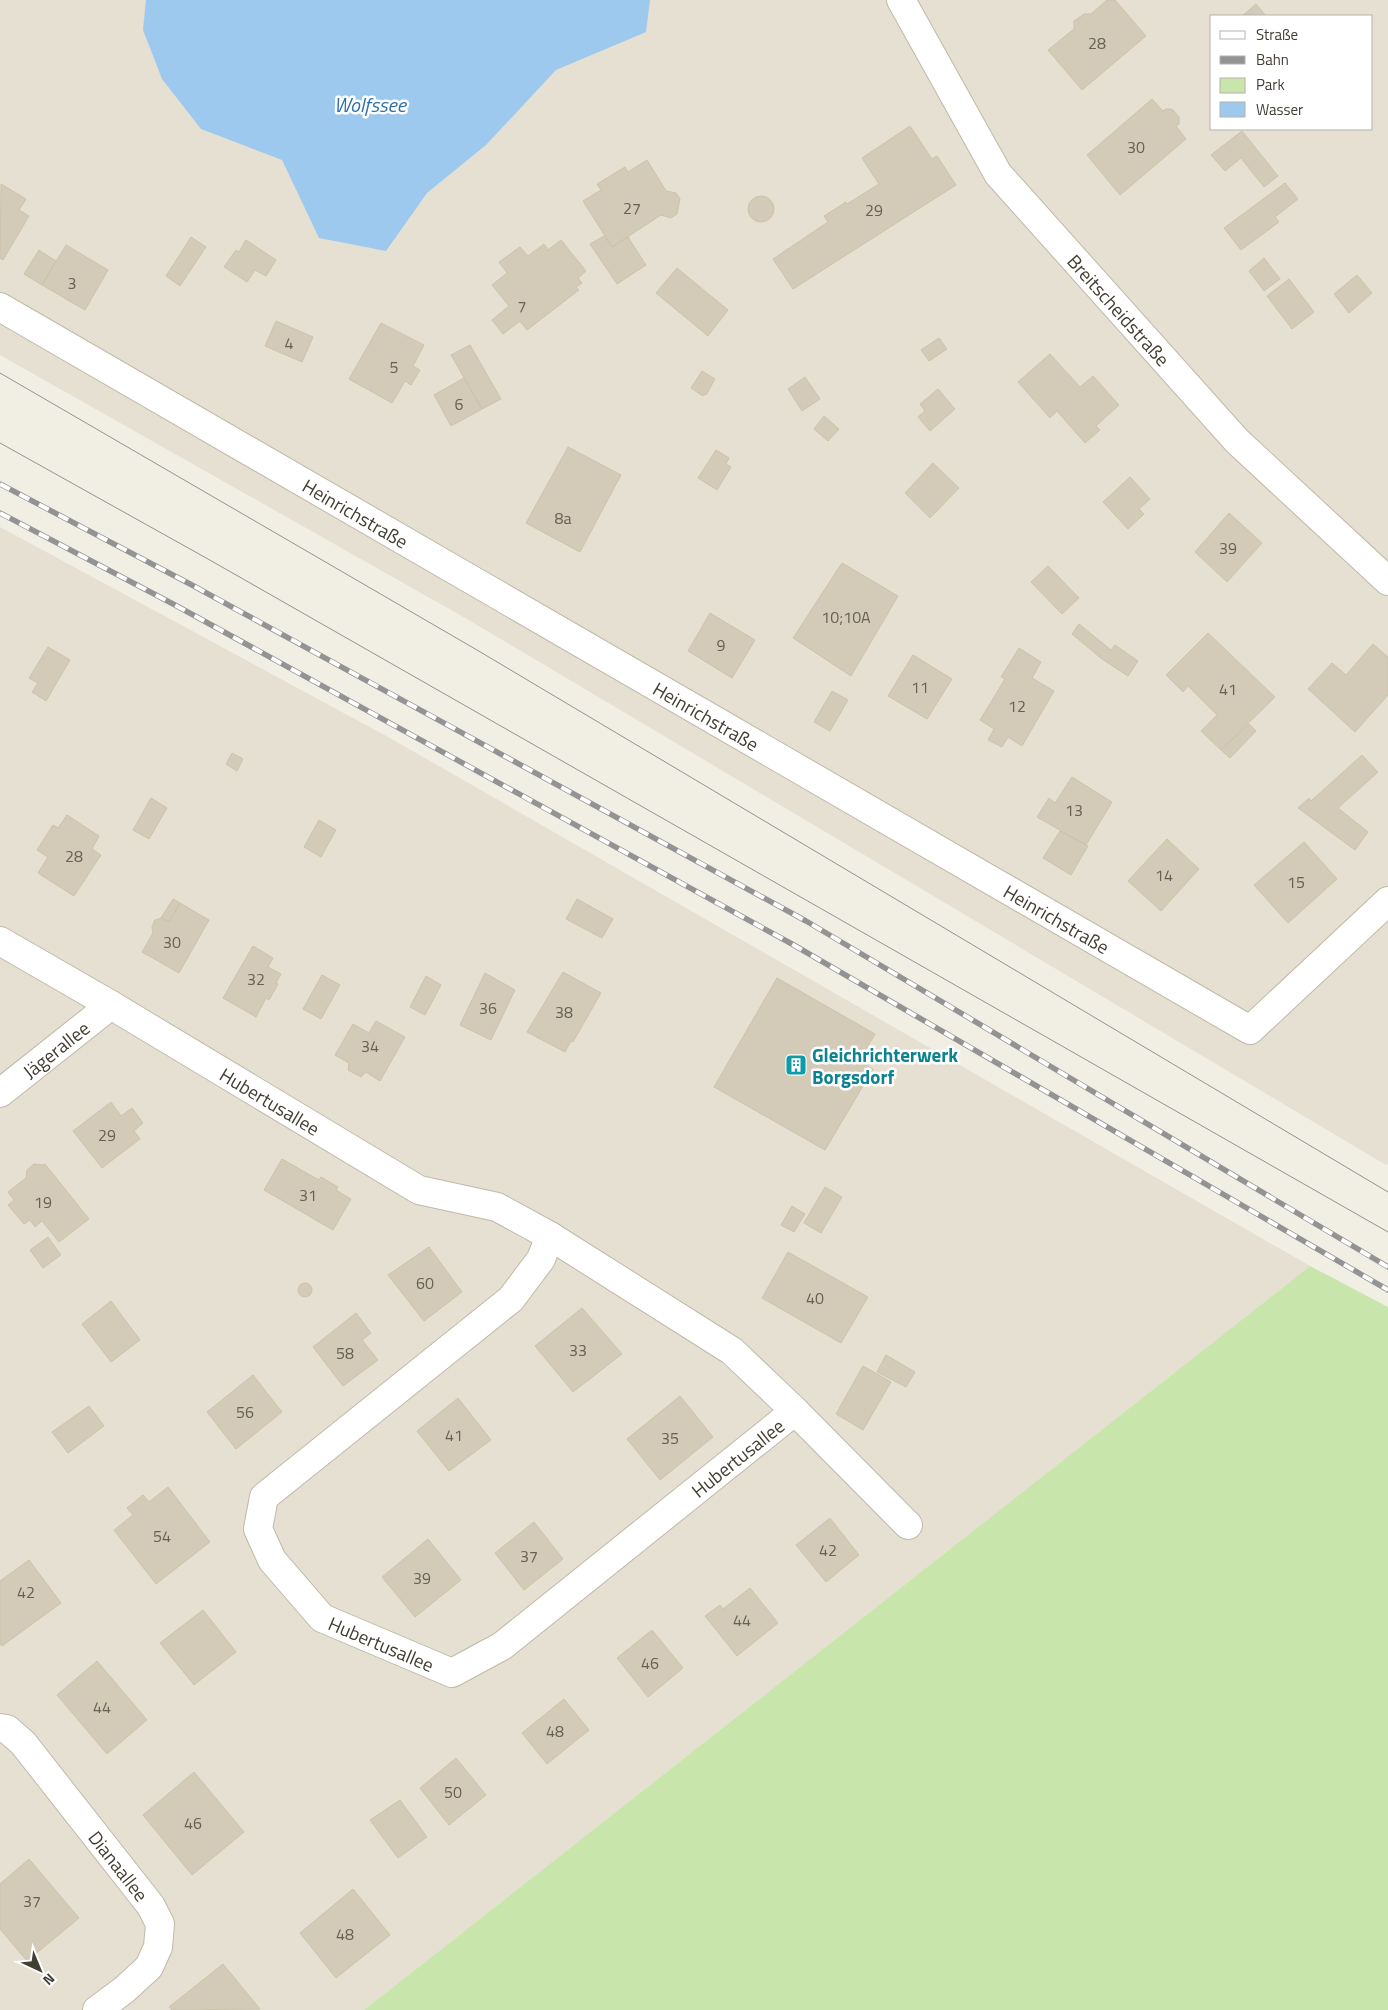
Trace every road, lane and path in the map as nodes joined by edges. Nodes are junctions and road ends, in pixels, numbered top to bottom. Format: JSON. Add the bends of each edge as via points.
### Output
{"nodes":[{"id":1,"x":900,"y":0,"type":"edge"},
{"id":2,"x":0,"y":307,"type":"edge"},
{"id":3,"x":1388,"y":581,"type":"edge"},
{"id":4,"x":1388,"y":901,"type":"edge"},
{"id":5,"x":0,"y":941,"type":"edge"},
{"id":6,"x":111,"y":1005,"type":"junction"},
{"id":7,"x":0,"y":1093,"type":"edge"},
{"id":8,"x":550,"y":1236,"type":"junction"},
{"id":9,"x":795,"y":1411,"type":"junction"},
{"id":10,"x":908,"y":1525,"type":"dead end"},
{"id":11,"x":0,"y":1728,"type":"edge"},
{"id":12,"x":97,"y":2010,"type":"edge"}],
"edges":[{"from":1,"to":3,"type":"street","name":"Breitscheidstraße","via":[[998,174],[1237,441]]},
{"from":2,"to":4,"type":"street","name":"Heinrichstraße","via":[[1250,1030]]},
{"from":5,"to":6,"type":"street","name":"Hubertusallee"},
{"from":6,"to":7,"type":"street","name":"Jägerallee"},
{"from":6,"to":8,"type":"street","name":"Hubertusallee","via":[[419,1190],[497,1208]]},
{"from":8,"to":9,"type":"street","name":"Hubertusallee","via":[[732,1351]]},
{"from":8,"to":9,"type":"street","name":"Hubertusallee","via":[[541,1259],[511,1299],[264,1496],[258,1529],[272,1560],[322,1618],[452,1673],[502,1646]]},
{"from":9,"to":10,"type":"street","name":"Hubertusallee"},
{"from":11,"to":12,"type":"street","name":"Dianaallee","via":[[7,1729],[23,1743],[151,1906],[160,1924],[158,1946],[149,1967]]}]}
